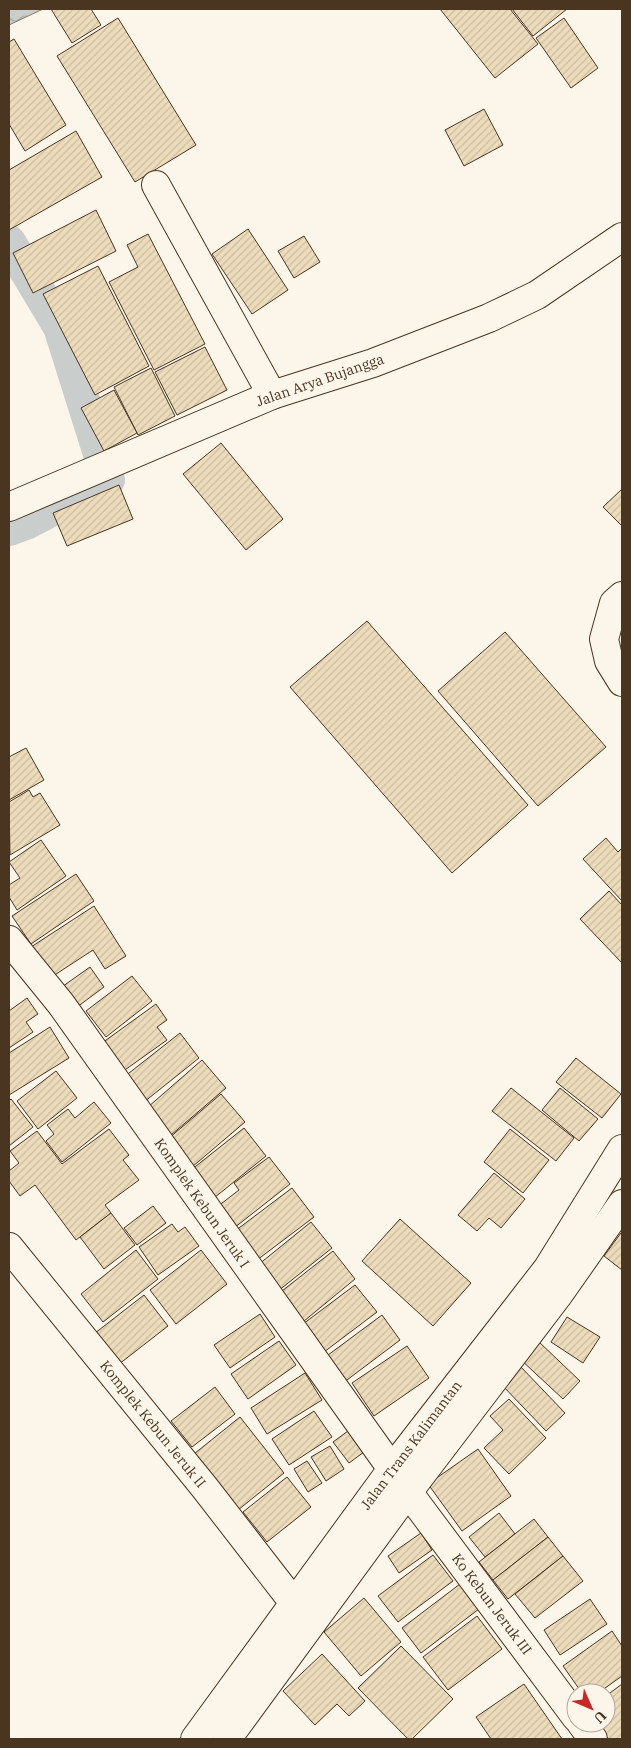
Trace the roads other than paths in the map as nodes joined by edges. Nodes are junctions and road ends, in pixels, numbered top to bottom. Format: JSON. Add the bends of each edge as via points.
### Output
{"nodes":[{"id":1,"x":156,"y":185,"type":"dead end"},
{"id":2,"x":622,"y":236,"type":"edge"},
{"id":3,"x":272,"y":395,"type":"junction"},
{"id":4,"x":9,"y":507,"type":"edge"},
{"id":5,"x":622,"y":596,"type":"edge"},
{"id":6,"x":622,"y":682,"type":"edge"},
{"id":7,"x":9,"y":940,"type":"edge"},
{"id":8,"x":622,"y":1149,"type":"edge"},
{"id":9,"x":622,"y":1204,"type":"edge"},
{"id":10,"x":9,"y":1247,"type":"edge"},
{"id":11,"x":392,"y":1469,"type":"junction"},
{"id":12,"x":408,"y":1492,"type":"junction"},
{"id":13,"x":355,"y":1542,"type":"junction"},
{"id":14,"x":322,"y":1587,"type":"junction"},
{"id":15,"x":294,"y":1603,"type":"junction"},
{"id":16,"x":566,"y":1704,"type":"edge"},
{"id":17,"x":195,"y":1739,"type":"edge"},
{"id":18,"x":226,"y":1739,"type":"edge"}],
"edges":[{"from":1,"to":3,"type":"main road"},
{"from":2,"to":3,"type":"main road","name":"Jalan Arya Bujangga","via":[[537,296],[489,318],[373,363]]},
{"from":3,"to":4,"type":"main road","name":"Jalan Arya Bujangga"},
{"from":5,"to":6,"type":"main road","via":[[614,603],[604,639],[609,660]]},
{"from":7,"to":11,"type":"main road","name":"Komplek Kebun Jeruk I","via":[[61,1004]]},
{"from":8,"to":11,"type":"main road","name":"Jalan Trans Kalimantan","via":[[548,1268]]},
{"from":9,"to":12,"type":"main road","name":"Jalan Trans Kalimantan","via":[[559,1294]]},
{"from":10,"to":15,"type":"main road","name":"Komplek Kebun Jeruk II"},
{"from":11,"to":13,"type":"main road","name":"Jalan Trans Kalimantan"},
{"from":12,"to":13,"type":"main road","name":"Jalan Trans Kalimantan"},
{"from":12,"to":16,"type":"main road","name":"Ko Kebun Jeruk III"},
{"from":13,"to":14,"type":"main road","name":"Jalan Trans Kalimantan"},
{"from":14,"to":15,"type":"main road","name":"Jalan Trans Kalimantan"},
{"from":14,"to":18,"type":"main road","name":"Jalan Trans Kalimantan"},
{"from":15,"to":17,"type":"main road","name":"Jalan Trans Kalimantan"}]}
